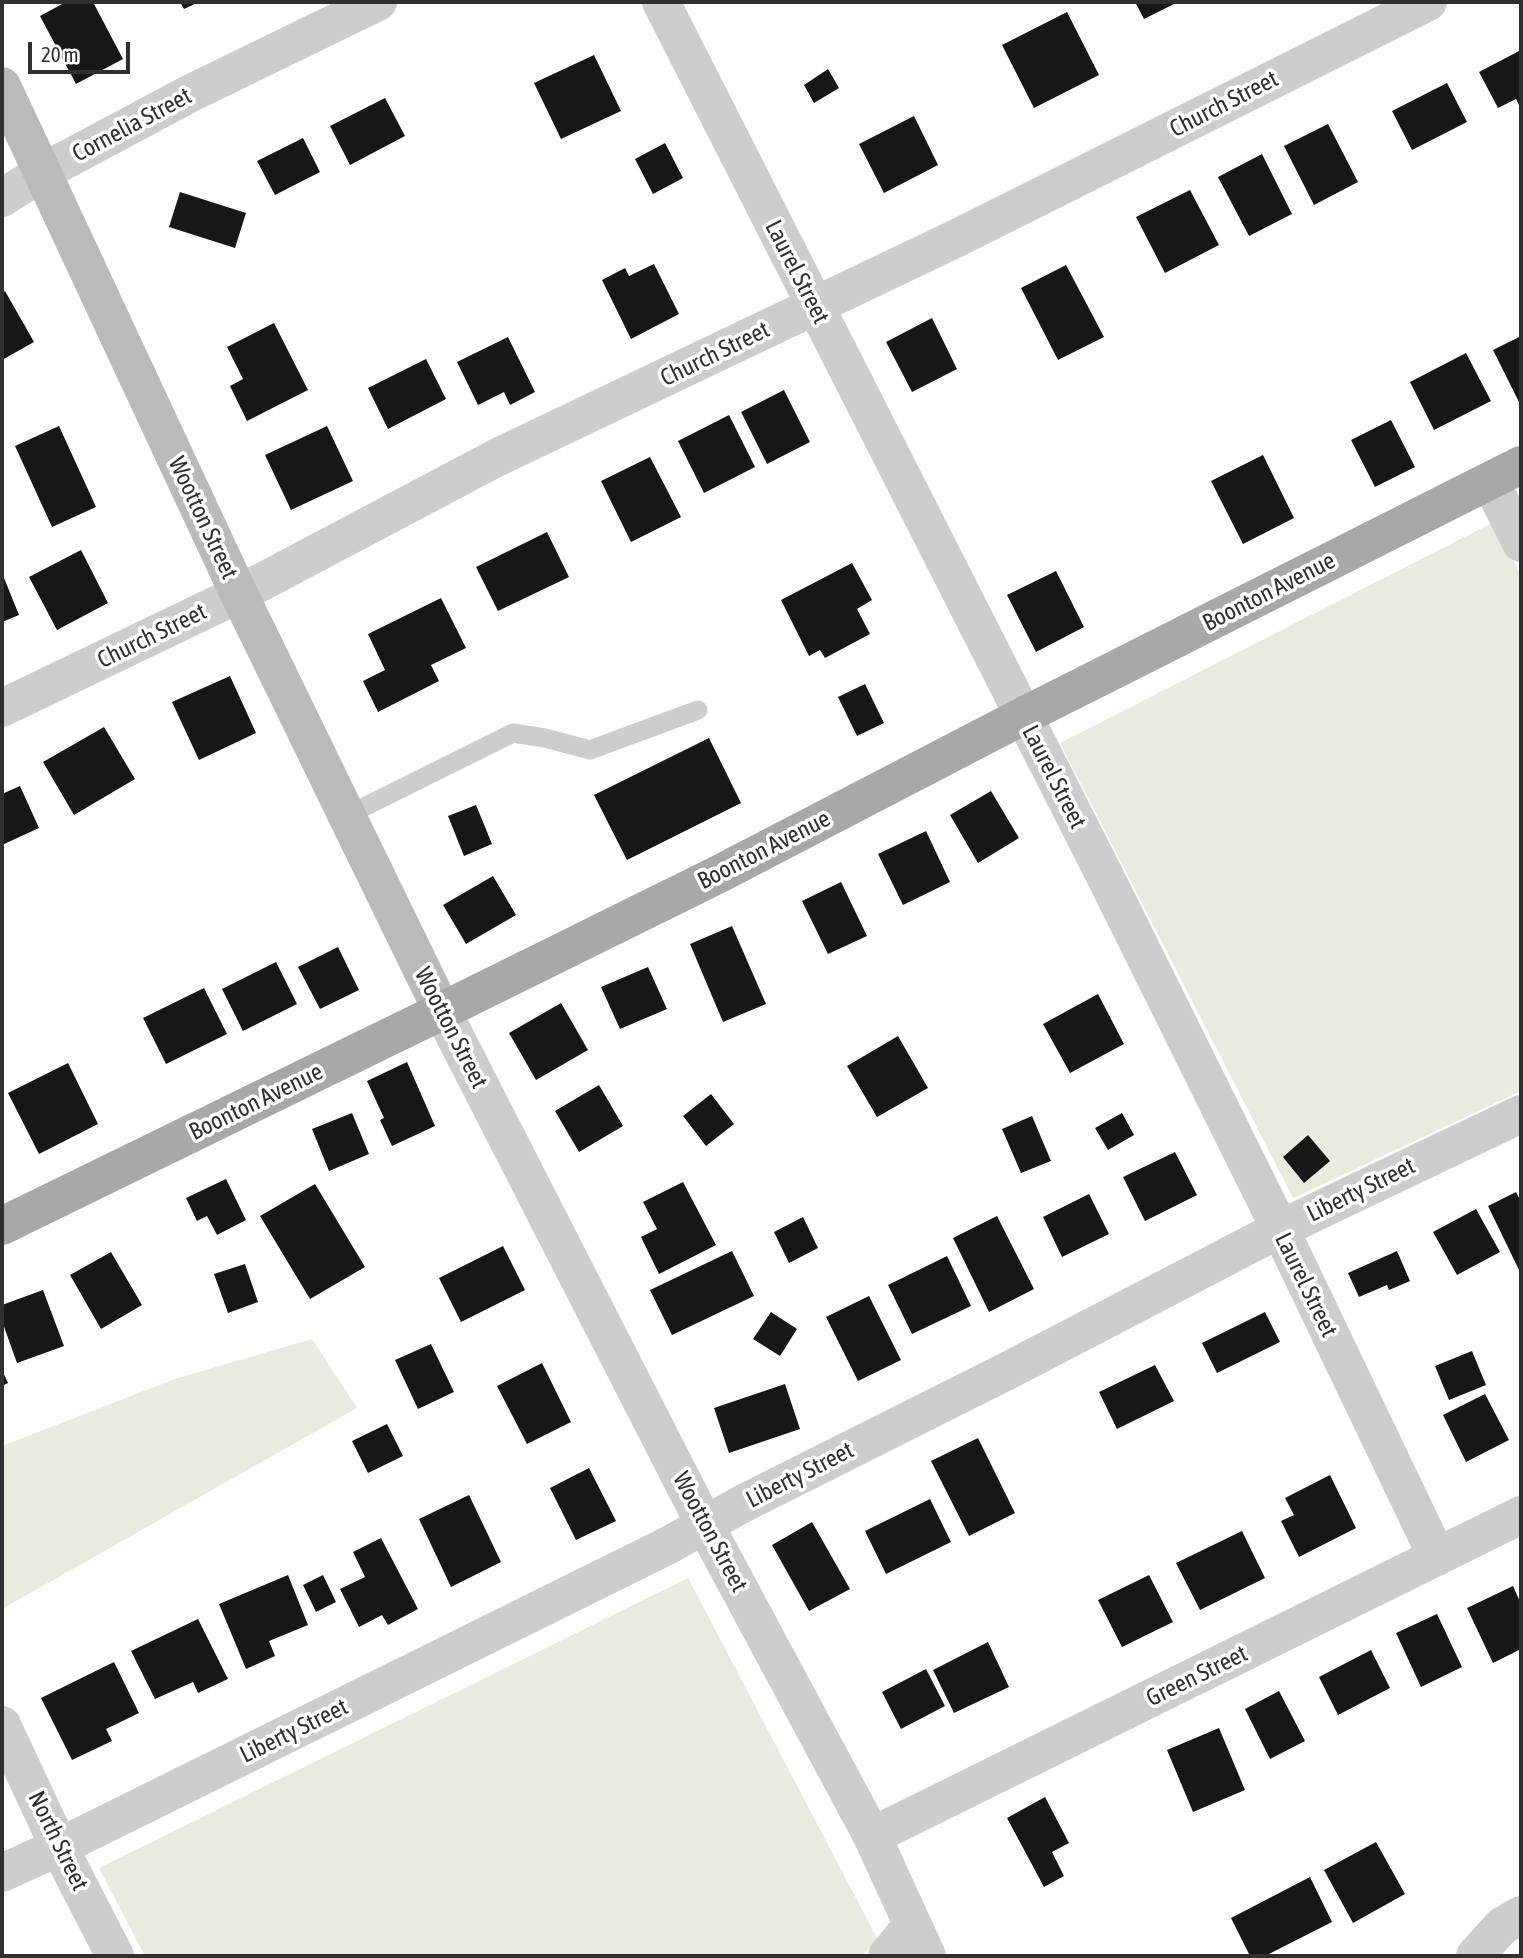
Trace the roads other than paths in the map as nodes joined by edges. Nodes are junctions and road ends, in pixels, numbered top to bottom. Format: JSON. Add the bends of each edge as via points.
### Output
{"nodes":[{"id":1,"x":378,"y":2,"type":"edge"},
{"id":2,"x":661,"y":2,"type":"edge"},
{"id":3,"x":1429,"y":2,"type":"edge"},
{"id":4,"x":2,"y":86,"type":"edge"},
{"id":5,"x":43,"y":172,"type":"junction"},
{"id":6,"x":2,"y":198,"type":"edge"},
{"id":7,"x":814,"y":306,"type":"junction"},
{"id":8,"x":1506,"y":473,"type":"edge"},
{"id":9,"x":1521,"y":543,"type":"edge"},
{"id":10,"x":239,"y":594,"type":"junction"},
{"id":11,"x":2,"y":708,"type":"edge"},
{"id":12,"x":698,"y":710,"type":"dead end"},
{"id":13,"x":1023,"y":716,"type":"junction"},
{"id":14,"x":346,"y":817,"type":"junction"},
{"id":15,"x":442,"y":1011,"type":"junction"},
{"id":16,"x":1521,"y":1114,"type":"edge"},
{"id":17,"x":2,"y":1226,"type":"edge"},
{"id":18,"x":1280,"y":1229,"type":"junction"},
{"id":19,"x":1521,"y":1515,"type":"edge"},
{"id":20,"x":705,"y":1525,"type":"junction"},
{"id":21,"x":1437,"y":1558,"type":"junction"},
{"id":22,"x":2,"y":1725,"type":"edge"},
{"id":23,"x":872,"y":1836,"type":"junction"},
{"id":24,"x":59,"y":1847,"type":"junction"},
{"id":25,"x":2,"y":1873,"type":"edge"},
{"id":26,"x":1521,"y":1915,"type":"edge"},
{"id":27,"x":920,"y":1941,"type":"edge"},
{"id":28,"x":115,"y":1956,"type":"edge"},
{"id":29,"x":887,"y":1956,"type":"edge"},
{"id":30,"x":1475,"y":1956,"type":"edge"}],
"edges":[{"from":1,"to":5,"type":"street","name":"Cornelia Street"},
{"from":2,"to":7,"type":"street","name":"Laurel Street"},
{"from":3,"to":7,"type":"street","name":"Church Street"},
{"from":4,"to":5,"type":"street","name":"Wootton Street"},
{"from":5,"to":6,"type":"street","name":"Cornelia Street"},
{"from":5,"to":10,"type":"street","name":"Wootton Street"},
{"from":7,"to":10,"type":"street","name":"Church Street","via":[[496,458]]},
{"from":7,"to":13,"type":"street","name":"Laurel Street"},
{"from":8,"to":9,"type":"street"},
{"from":8,"to":13,"type":"main road","name":"Boonton Avenue"},
{"from":10,"to":11,"type":"street","name":"Church Street"},
{"from":10,"to":14,"type":"street","name":"Wootton Street"},
{"from":12,"to":14,"type":"lane","via":[[590,750],[513,733]]},
{"from":13,"to":15,"type":"main road","name":"Boonton Avenue"},
{"from":13,"to":18,"type":"street","name":"Laurel Street"},
{"from":14,"to":15,"type":"street","name":"Wootton Street"},
{"from":15,"to":17,"type":"main road","name":"Boonton Avenue"},
{"from":15,"to":20,"type":"street","name":"Wootton Street"},
{"from":16,"to":18,"type":"street","name":"Liberty Street"},
{"from":18,"to":20,"type":"street","name":"Liberty Street"},
{"from":18,"to":21,"type":"street","name":"Laurel Street"},
{"from":19,"to":21,"type":"street","name":"Green Street"},
{"from":20,"to":23,"type":"street","name":"Wootton Street"},
{"from":20,"to":24,"type":"street","name":"Liberty Street"},
{"from":21,"to":23,"type":"street","name":"Green Street"},
{"from":22,"to":24,"type":"street","name":"North Street"},
{"from":23,"to":27,"type":"street","name":"Wootton Street"},
{"from":24,"to":25,"type":"street","name":"Liberty Street"},
{"from":24,"to":28,"type":"street","name":"North Street"},
{"from":26,"to":30,"type":"street","via":[[1502,1926]]},
{"from":27,"to":29,"type":"street"}]}
